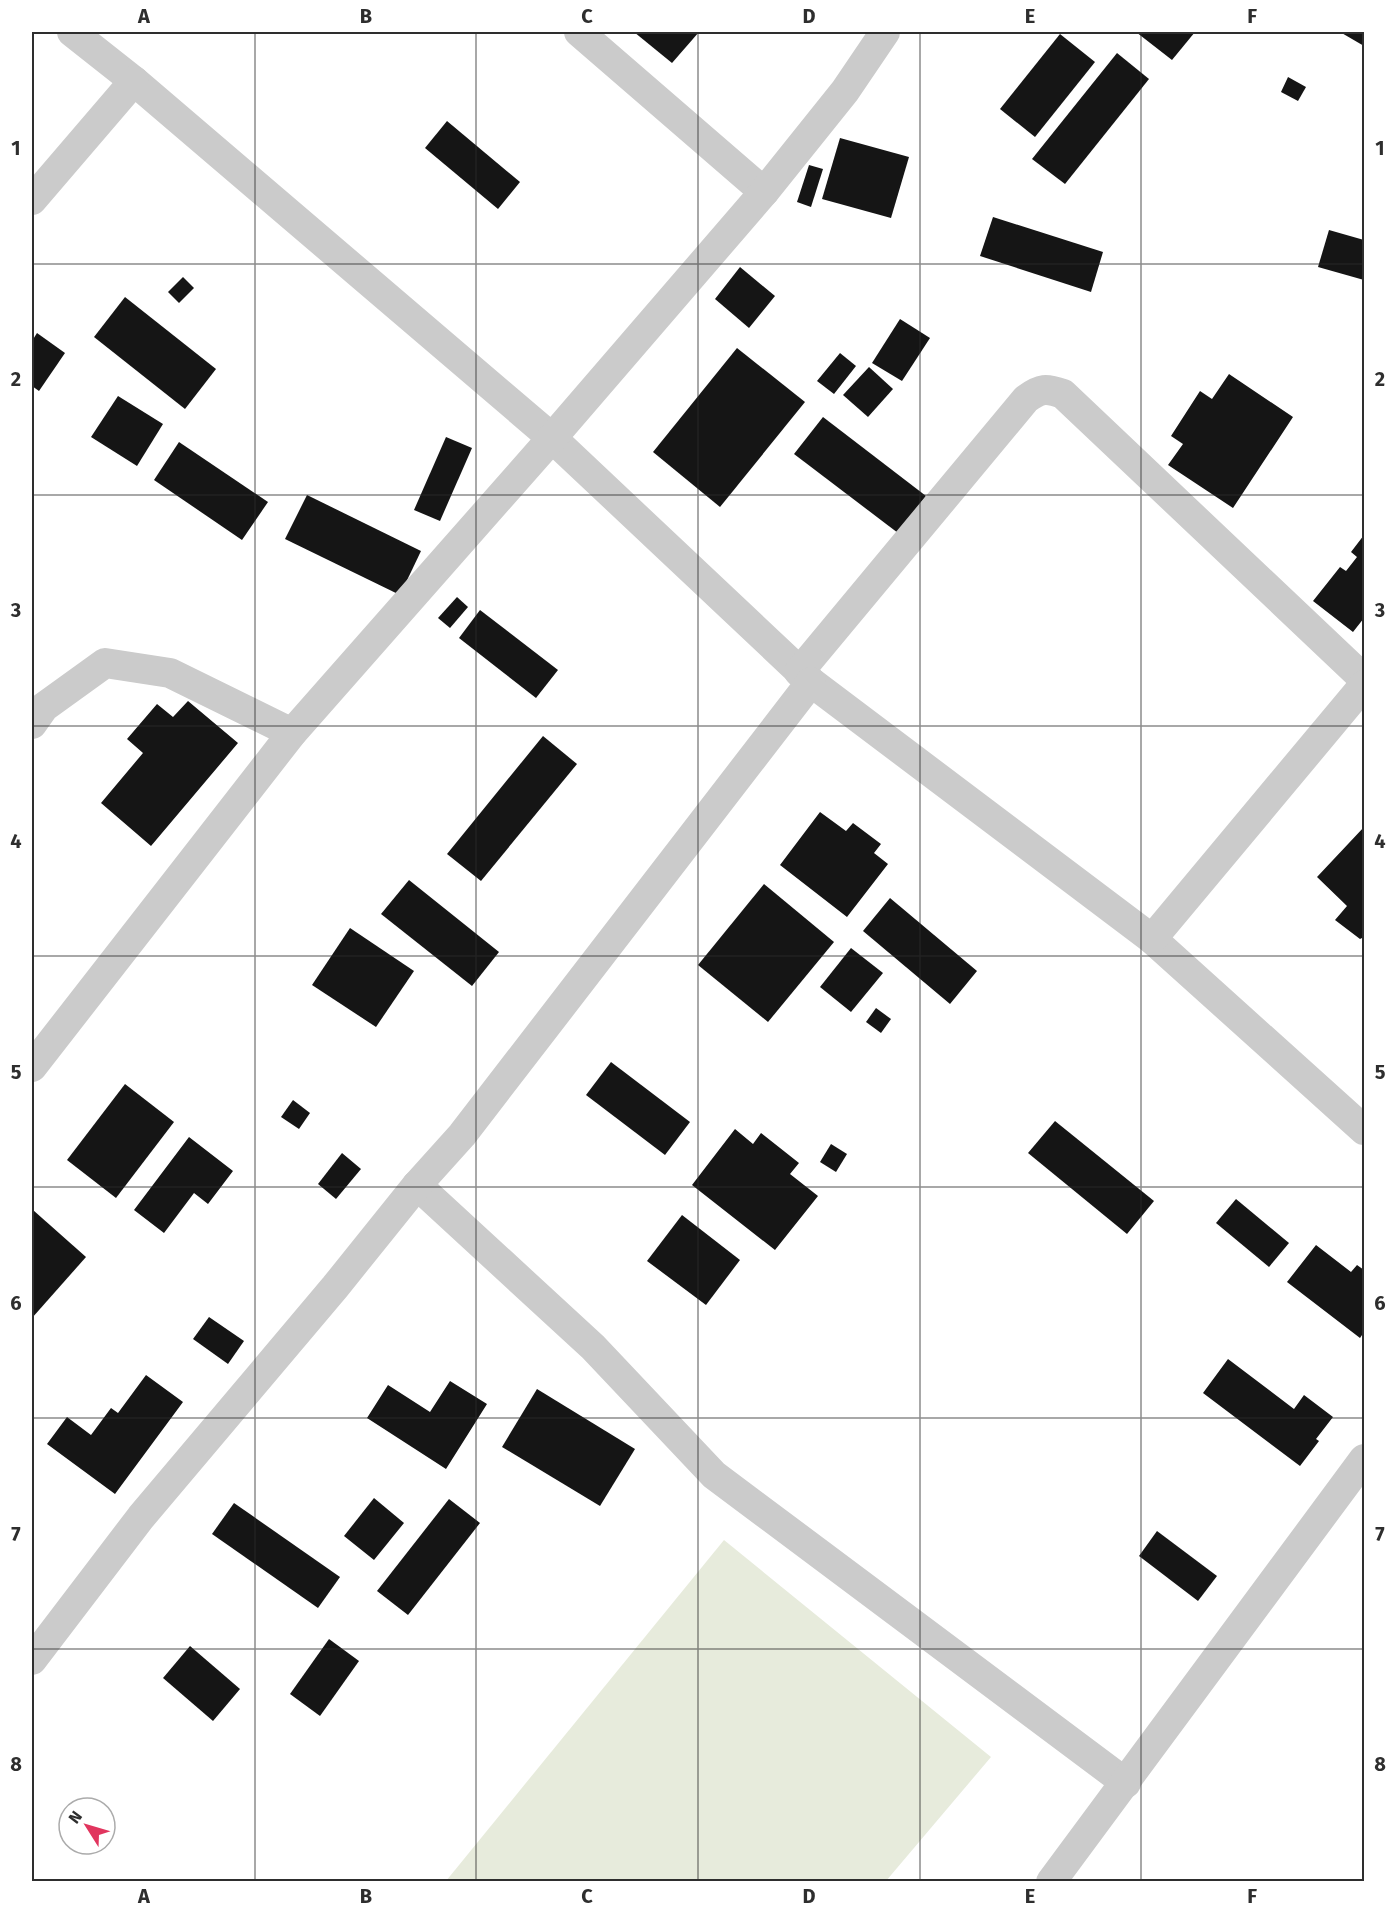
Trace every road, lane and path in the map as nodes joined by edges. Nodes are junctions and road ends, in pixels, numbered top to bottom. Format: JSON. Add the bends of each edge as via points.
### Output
{"nodes":[{"id":1,"x":72,"y":32,"type":"edge"},
{"id":2,"x":579,"y":32,"type":"edge"},
{"id":3,"x":885,"y":32,"type":"edge"},
{"id":4,"x":134,"y":81,"type":"junction"},
{"id":5,"x":764,"y":192,"type":"junction"},
{"id":6,"x":32,"y":200,"type":"edge"},
{"id":7,"x":552,"y":438,"type":"junction"},
{"id":8,"x":805,"y":677,"type":"junction"},
{"id":9,"x":1365,"y":679,"type":"edge"},
{"id":10,"x":1365,"y":685,"type":"edge"},
{"id":11,"x":32,"y":724,"type":"edge"},
{"id":12,"x":292,"y":733,"type":"junction"},
{"id":13,"x":1152,"y":939,"type":"junction"},
{"id":14,"x":32,"y":1067,"type":"edge"},
{"id":15,"x":1365,"y":1130,"type":"edge"},
{"id":16,"x":417,"y":1185,"type":"junction"},
{"id":17,"x":1365,"y":1459,"type":"edge"},
{"id":18,"x":32,"y":1660,"type":"edge"},
{"id":19,"x":1126,"y":1783,"type":"junction"},
{"id":20,"x":1051,"y":1881,"type":"edge"}],
"edges":[{"from":1,"to":4,"type":"street"},
{"from":2,"to":5,"type":"street"},
{"from":3,"to":5,"type":"street","via":[[845,91]]},
{"from":4,"to":6,"type":"street"},
{"from":4,"to":7,"type":"street"},
{"from":5,"to":7,"type":"street"},
{"from":7,"to":8,"type":"street"},
{"from":7,"to":12,"type":"street"},
{"from":8,"to":9,"type":"street","via":[[1026,399],[1038,391],[1050,390],[1063,393]]},
{"from":8,"to":13,"type":"street"},
{"from":8,"to":16,"type":"street","via":[[462,1135]]},
{"from":10,"to":13,"type":"street"},
{"from":11,"to":12,"type":"street","via":[[44,707],[105,663],[170,674]]},
{"from":12,"to":14,"type":"street"},
{"from":13,"to":15,"type":"street"},
{"from":16,"to":18,"type":"street","via":[[141,1517]]},
{"from":16,"to":19,"type":"street","via":[[593,1347],[714,1475]]},
{"from":17,"to":19,"type":"street"},
{"from":19,"to":20,"type":"street"}]}
